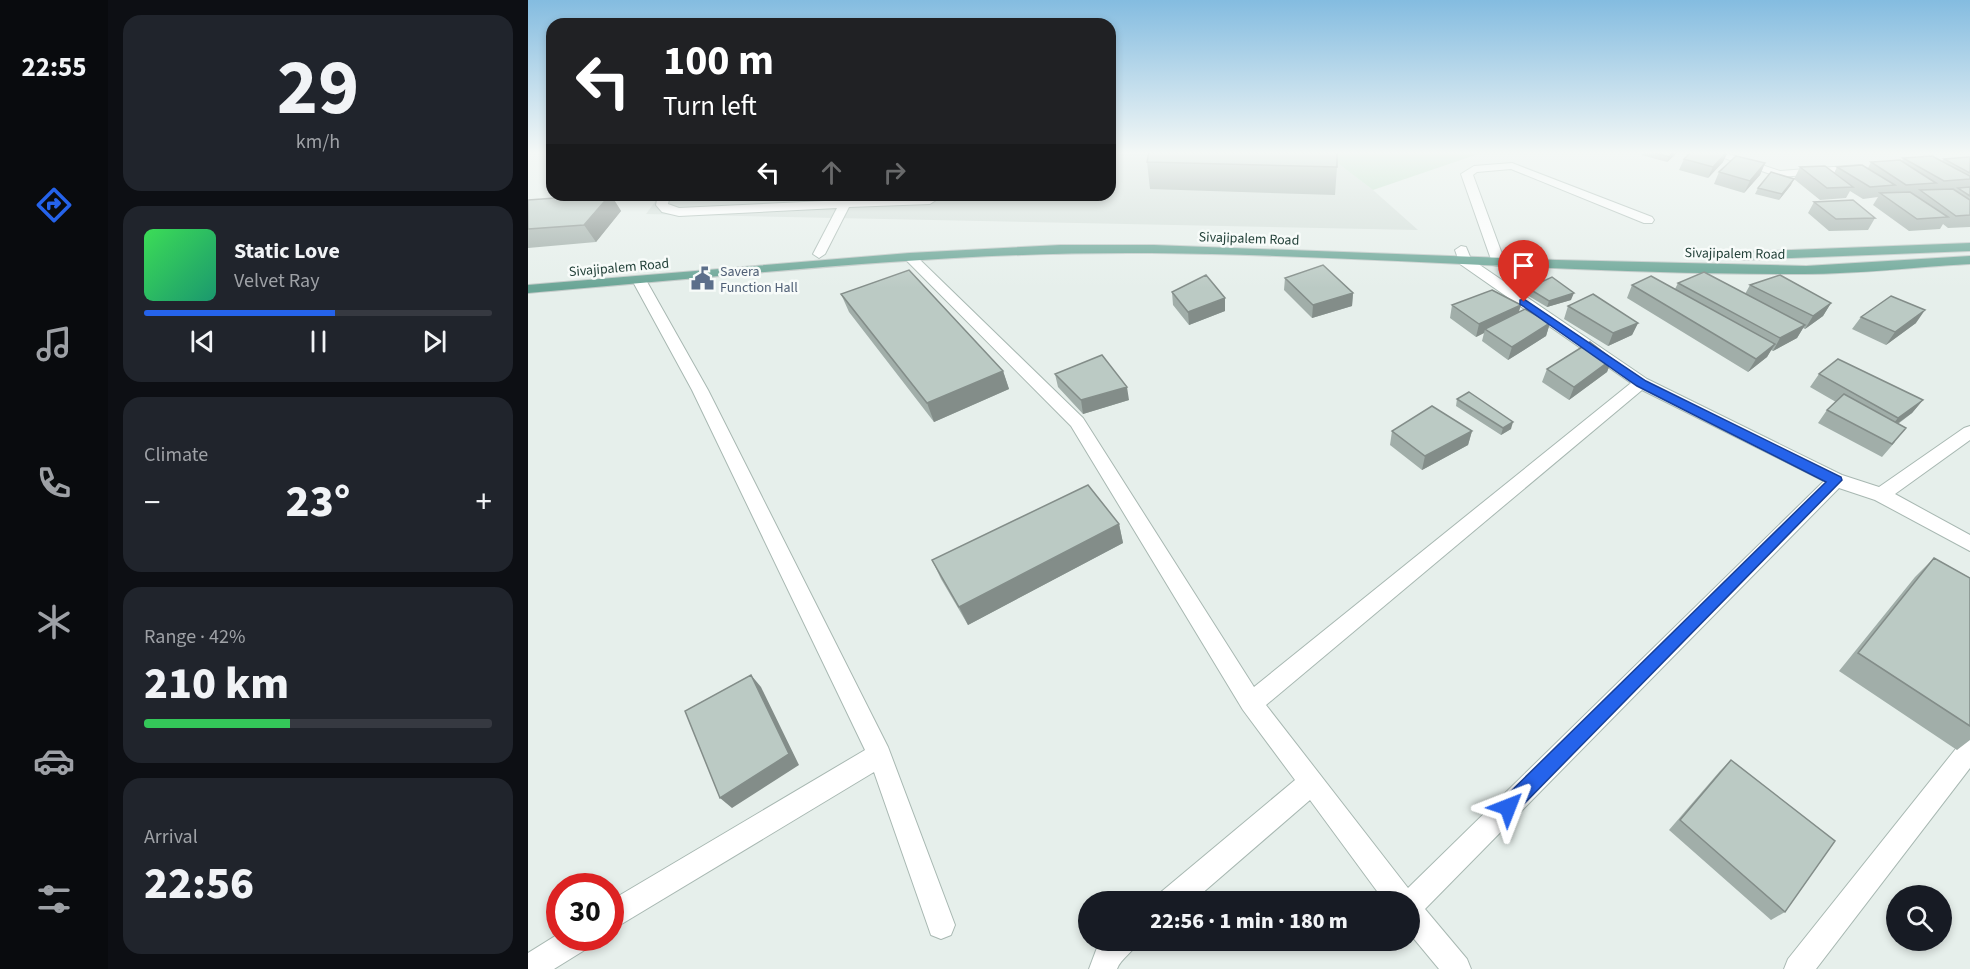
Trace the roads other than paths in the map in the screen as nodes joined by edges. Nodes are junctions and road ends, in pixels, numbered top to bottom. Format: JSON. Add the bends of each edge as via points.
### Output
{"nodes":[{"id":1,"x":1475,"y":197,"type":"edge"},
{"id":2,"x":1591,"y":197,"type":"edge"},
{"id":3,"x":663,"y":201,"type":"edge"},
{"id":4,"x":913,"y":201,"type":"edge"},
{"id":5,"x":844,"y":205,"type":"junction"},
{"id":6,"x":1648,"y":220,"type":"dead end"},
{"id":7,"x":1970,"y":247,"type":"edge"},
{"id":8,"x":819,"y":254,"type":"junction"},
{"id":9,"x":909,"y":256,"type":"junction"},
{"id":10,"x":1463,"y":256,"type":"junction"},
{"id":11,"x":1497,"y":257,"type":"junction"},
{"id":12,"x":1970,"y":260,"type":"edge"},
{"id":13,"x":528,"y":279,"type":"edge"},
{"id":14,"x":639,"y":280,"type":"junction"},
{"id":15,"x":528,"y":289,"type":"edge"},
{"id":16,"x":1641,"y":383,"type":"junction"},
{"id":17,"x":1970,"y":432,"type":"edge"},
{"id":18,"x":1836,"y":480,"type":"junction"},
{"id":19,"x":1881,"y":495,"type":"junction"},
{"id":20,"x":1970,"y":544,"type":"edge"},
{"id":21,"x":1251,"y":703,"type":"junction"},
{"id":22,"x":1970,"y":749,"type":"edge"},
{"id":23,"x":880,"y":755,"type":"junction"},
{"id":24,"x":1312,"y":782,"type":"junction"},
{"id":25,"x":1184,"y":891,"type":"edge"},
{"id":26,"x":1394,"y":891,"type":"edge"},
{"id":27,"x":1420,"y":895,"type":"edge"},
{"id":28,"x":624,"y":908,"type":"edge"},
{"id":29,"x":1420,"y":924,"type":"edge"},
{"id":30,"x":940,"y":925,"type":"dead end"},
{"id":31,"x":557,"y":951,"type":"edge"},
{"id":32,"x":1113,"y":951,"type":"edge"},
{"id":33,"x":528,"y":969,"type":"edge"},
{"id":34,"x":1103,"y":969,"type":"edge"},
{"id":35,"x":1457,"y":969,"type":"edge"},
{"id":36,"x":1798,"y":969,"type":"edge"}],
"edges":[{"from":1,"to":11,"type":"street"},
{"from":2,"to":6,"type":"street"},
{"from":3,"to":5,"type":"street","via":[[666,209],[679,212]]},
{"from":4,"to":5,"type":"street"},
{"from":5,"to":8,"type":"street"},
{"from":7,"to":11,"type":"main road","name":"Sivajipalem Road","via":[[1760,257]]},
{"from":8,"to":10,"type":"main road","name":"Sivajipalem Road","via":[[1059,238]]},
{"from":8,"to":13,"type":"main road","name":"Sivajipalem Road"},
{"from":9,"to":10,"type":"main road","name":"Sivajipalem Road","via":[[1154,249]]},
{"from":9,"to":14,"type":"main road","name":"Sivajipalem Road"},
{"from":9,"to":21,"type":"street","via":[[1077,422]]},
{"from":10,"to":11,"type":"main road","name":"Sivajipalem Road"},
{"from":10,"to":16,"type":"street"},
{"from":11,"to":12,"type":"main road","name":"Sivajipalem Road","via":[[1806,270]]},
{"from":14,"to":15,"type":"main road","name":"Sivajipalem Road"},
{"from":14,"to":23,"type":"street","via":[[700,390]]},
{"from":16,"to":18,"type":"street"},
{"from":16,"to":21,"type":"street"},
{"from":17,"to":19,"type":"street"},
{"from":18,"to":19,"type":"street"},
{"from":18,"to":27,"type":"street"},
{"from":19,"to":20,"type":"street"},
{"from":21,"to":24,"type":"street"},
{"from":22,"to":36,"type":"street"},
{"from":23,"to":28,"type":"street"},
{"from":23,"to":30,"type":"street"},
{"from":24,"to":25,"type":"street"},
{"from":24,"to":26,"type":"street"},
{"from":29,"to":35,"type":"street"},
{"from":31,"to":33,"type":"street"},
{"from":32,"to":34,"type":"street"}]}
